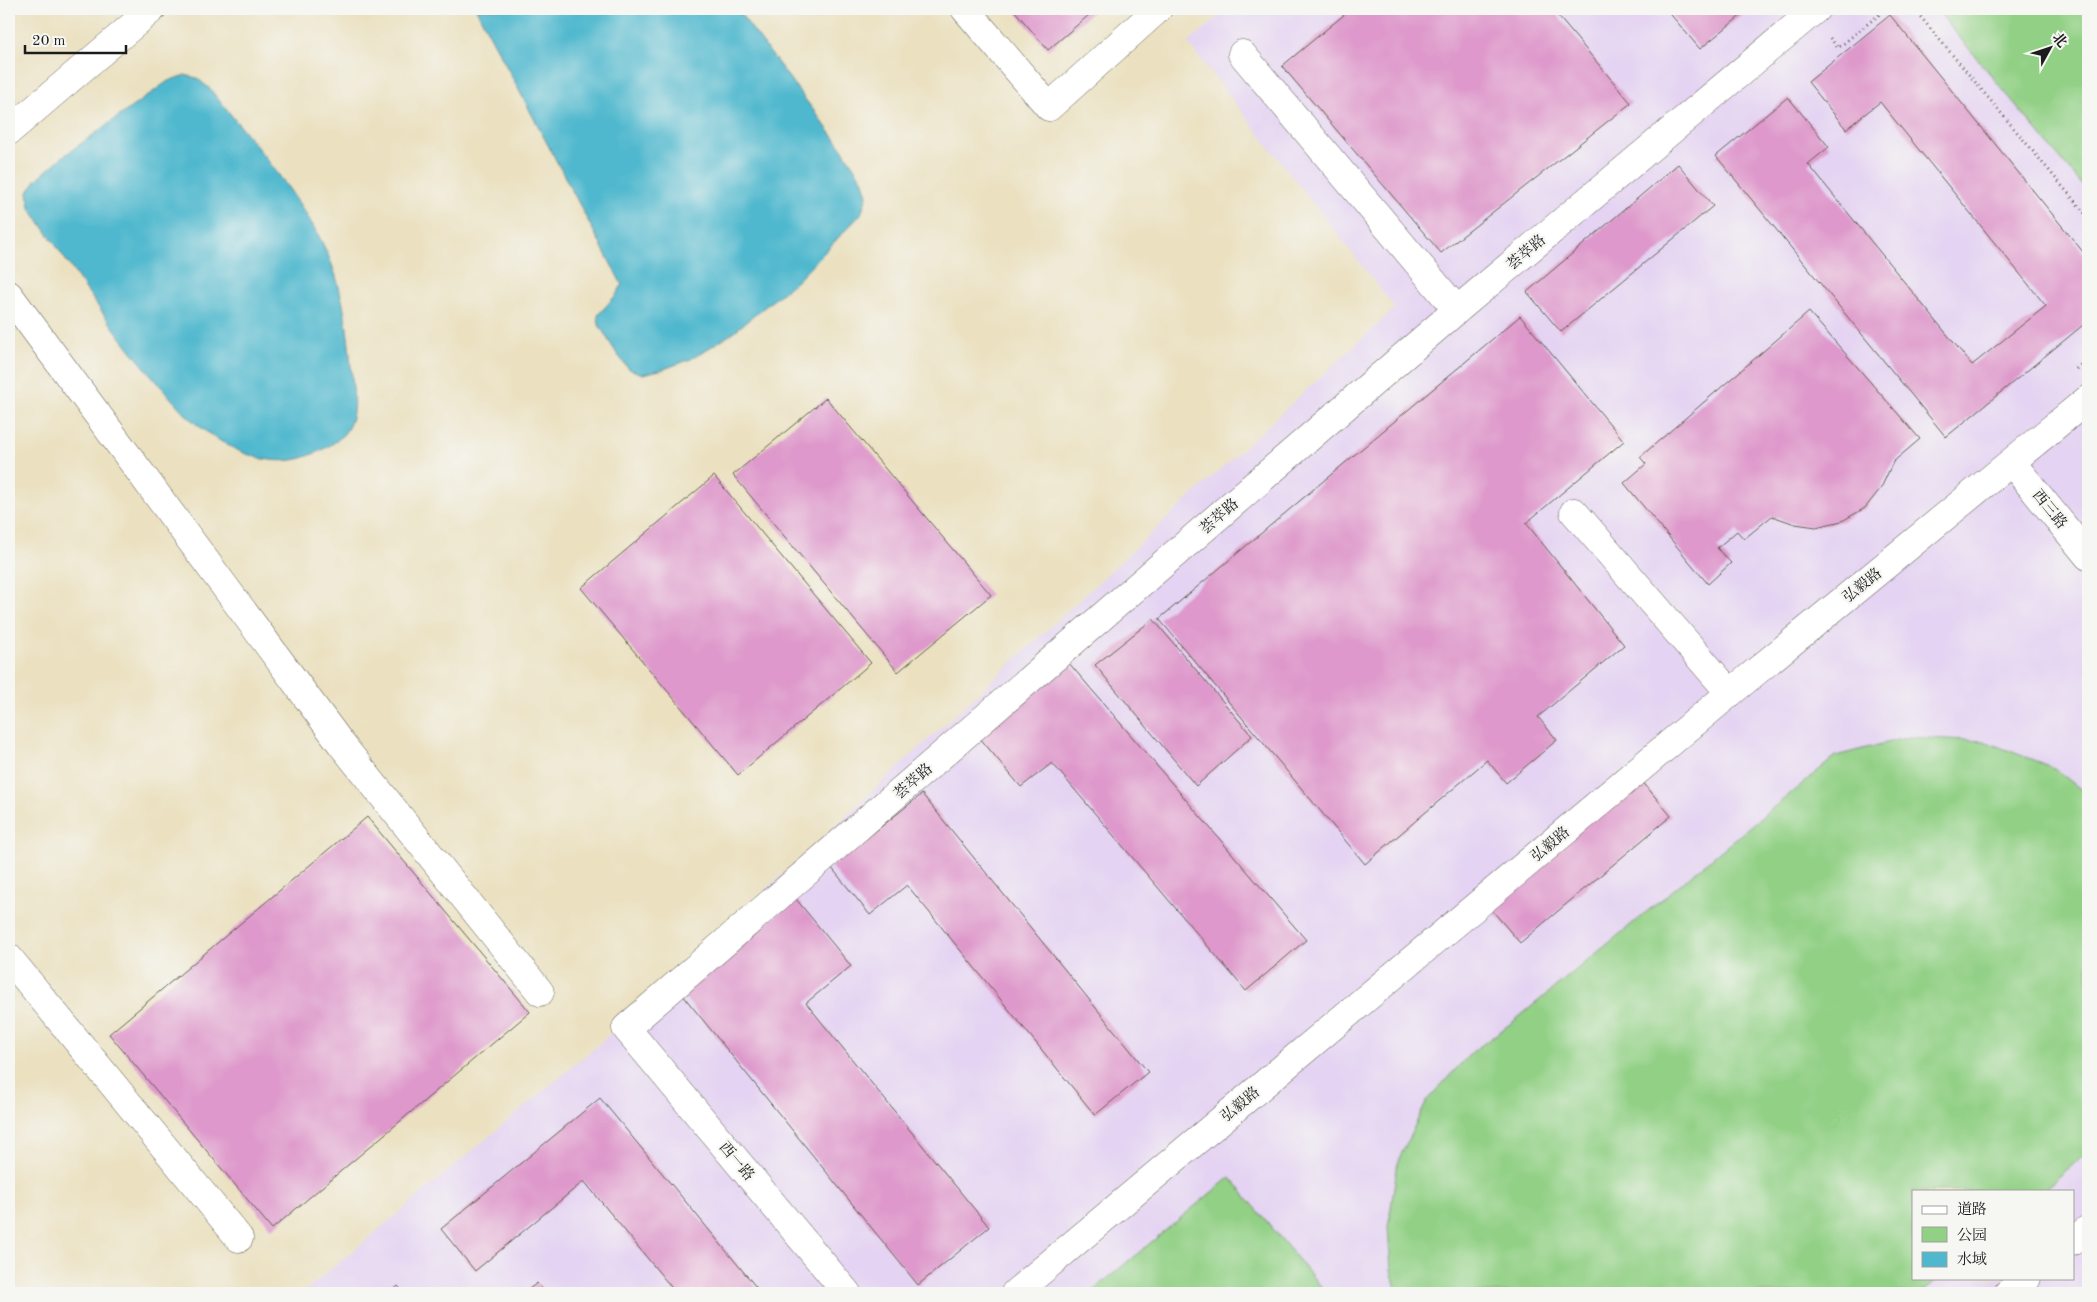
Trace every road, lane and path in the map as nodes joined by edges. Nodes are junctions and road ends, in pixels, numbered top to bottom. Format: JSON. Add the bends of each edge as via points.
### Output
{"nodes":[{"id":1,"x":152,"y":9,"type":"edge"},
{"id":2,"x":965,"y":9,"type":"edge"},
{"id":3,"x":1158,"y":9,"type":"edge"},
{"id":4,"x":1886,"y":9,"type":"edge"},
{"id":5,"x":1914,"y":9,"type":"edge"},
{"id":6,"x":1814,"y":11,"type":"edge"},
{"id":7,"x":1242,"y":54,"type":"dead end"},
{"id":8,"x":9,"y":130,"type":"edge"},
{"id":9,"x":2088,"y":217,"type":"edge"},
{"id":10,"x":9,"y":295,"type":"edge"},
{"id":11,"x":1457,"y":310,"type":"junction"},
{"id":12,"x":2088,"y":399,"type":"edge"},
{"id":13,"x":2012,"y":463,"type":"junction"},
{"id":14,"x":1574,"y":512,"type":"dead end"},
{"id":15,"x":2088,"y":556,"type":"edge"},
{"id":16,"x":1730,"y":693,"type":"junction"},
{"id":17,"x":9,"y":958,"type":"edge"},
{"id":18,"x":540,"y":992,"type":"dead end"},
{"id":19,"x":626,"y":1028,"type":"joint"},
{"id":20,"x":2088,"y":1229,"type":"edge"},
{"id":21,"x":239,"y":1238,"type":"dead end"},
{"id":22,"x":2074,"y":1240,"type":"edge"},
{"id":23,"x":2024,"y":1280,"type":"edge"},
{"id":24,"x":847,"y":1293,"type":"edge"},
{"id":25,"x":1015,"y":1293,"type":"edge"},
{"id":26,"x":2008,"y":1293,"type":"edge"}],
"edges":[{"from":1,"to":8,"type":"street"},
{"from":2,"to":3,"type":"street","via":[[1049,107]]},
{"from":4,"to":6,"type":"path","via":[[1838,48]]},
{"from":5,"to":9,"type":"path"},
{"from":6,"to":11,"type":"street","name":"荟萃路"},
{"from":7,"to":11,"type":"street"},
{"from":10,"to":18,"type":"street","via":[[342,745]]},
{"from":11,"to":19,"type":"street","name":"荟萃路"},
{"from":12,"to":13,"type":"street","name":"弘毅路"},
{"from":13,"to":15,"type":"street","name":"西三路"},
{"from":13,"to":16,"type":"street","name":"弘毅路"},
{"from":14,"to":16,"type":"street"},
{"from":16,"to":25,"type":"street","name":"弘毅路"},
{"from":17,"to":21,"type":"street"},
{"from":19,"to":24,"type":"street","name":"西一路"},
{"from":20,"to":22,"type":"street"},
{"from":23,"to":26,"type":"street"}]}
